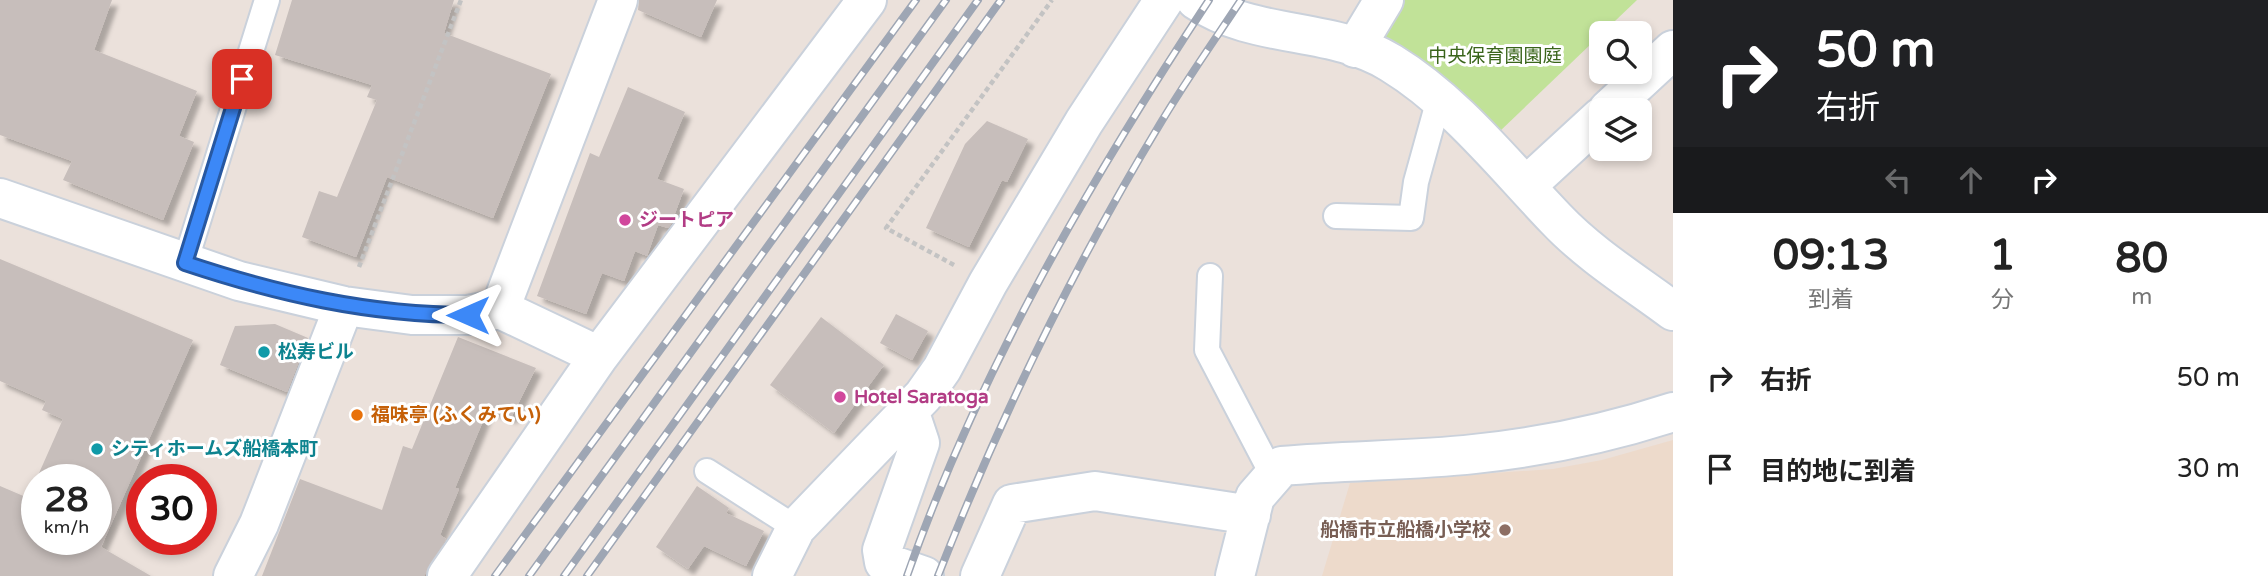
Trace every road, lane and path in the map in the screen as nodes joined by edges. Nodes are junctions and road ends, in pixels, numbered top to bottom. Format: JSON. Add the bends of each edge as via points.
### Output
{"nodes":[{"id":1,"x":267,"y":0,"type":"edge"},
{"id":2,"x":461,"y":0,"type":"edge"},
{"id":3,"x":618,"y":0,"type":"edge"},
{"id":4,"x":867,"y":0,"type":"edge"},
{"id":5,"x":1052,"y":0,"type":"edge"},
{"id":6,"x":1164,"y":0,"type":"edge"},
{"id":7,"x":1196,"y":0,"type":"edge"},
{"id":8,"x":1384,"y":0,"type":"edge"},
{"id":9,"x":1355,"y":48,"type":"junction"},
{"id":10,"x":1673,"y":50,"type":"edge"},
{"id":11,"x":1621,"y":98,"type":"edge"},
{"id":12,"x":1438,"y":99,"type":"junction"},
{"id":13,"x":1589,"y":128,"type":"edge"},
{"id":14,"x":1526,"y":186,"type":"junction"},
{"id":15,"x":0,"y":198,"type":"edge"},
{"id":16,"x":1336,"y":216,"type":"dead end"},
{"id":17,"x":185,"y":263,"type":"junction"},
{"id":18,"x":1210,"y":276,"type":"dead end"},
{"id":19,"x":988,"y":283,"type":"junction"},
{"id":20,"x":344,"y":306,"type":"junction"},
{"id":21,"x":500,"y":309,"type":"junction"},
{"id":22,"x":1673,"y":311,"type":"edge"},
{"id":23,"x":599,"y":356,"type":"junction"},
{"id":24,"x":1673,"y":412,"type":"edge"},
{"id":25,"x":905,"y":413,"type":"junction"},
{"id":26,"x":707,"y":471,"type":"dead end"},
{"id":27,"x":1273,"y":476,"type":"junction"},
{"id":28,"x":1251,"y":515,"type":"junction"},
{"id":29,"x":796,"y":528,"type":"junction"},
{"id":30,"x":233,"y":576,"type":"edge"},
{"id":31,"x":447,"y":576,"type":"edge"},
{"id":32,"x":772,"y":576,"type":"edge"},
{"id":33,"x":924,"y":576,"type":"edge"},
{"id":34,"x":980,"y":576,"type":"edge"},
{"id":35,"x":1234,"y":576,"type":"edge"}],
"edges":[{"from":1,"to":17,"type":"lane"},
{"from":2,"to":20,"type":"path"},
{"from":3,"to":21,"type":"street"},
{"from":4,"to":23,"type":"street"},
{"from":5,"to":19,"type":"path","via":[[886,228]]},
{"from":6,"to":19,"type":"street","via":[[1084,122]]},
{"from":7,"to":9,"type":"street","via":[[1263,29],[1319,36]]},
{"from":8,"to":9,"type":"street"},
{"from":9,"to":12,"type":"street","via":[[1387,60]]},
{"from":10,"to":11,"type":"street"},
{"from":12,"to":14,"type":"street"},
{"from":12,"to":16,"type":"lane","via":[[1411,218]]},
{"from":13,"to":14,"type":"street"},
{"from":14,"to":22,"type":"street","via":[[1558,222]]},
{"from":15,"to":17,"type":"street"},
{"from":17,"to":20,"type":"street"},
{"from":18,"to":27,"type":"lane","via":[[1207,350]]},
{"from":19,"to":25,"type":"street","via":[[942,369]]},
{"from":20,"to":21,"type":"street","via":[[412,315],[468,315]]},
{"from":20,"to":30,"type":"street","via":[[259,524]]},
{"from":21,"to":23,"type":"street"},
{"from":23,"to":31,"type":"street"},
{"from":24,"to":27,"type":"street","via":[[1542,445],[1471,455],[1282,466]]},
{"from":25,"to":29,"type":"street"},
{"from":25,"to":33,"type":"street","via":[[920,443],[882,550],[884,562]]},
{"from":26,"to":29,"type":"lane"},
{"from":27,"to":28,"type":"street","via":[[1255,496]]},
{"from":28,"to":34,"type":"street","via":[[1096,491],[1012,504]]},
{"from":28,"to":35,"type":"street"},
{"from":29,"to":32,"type":"street"}]}
